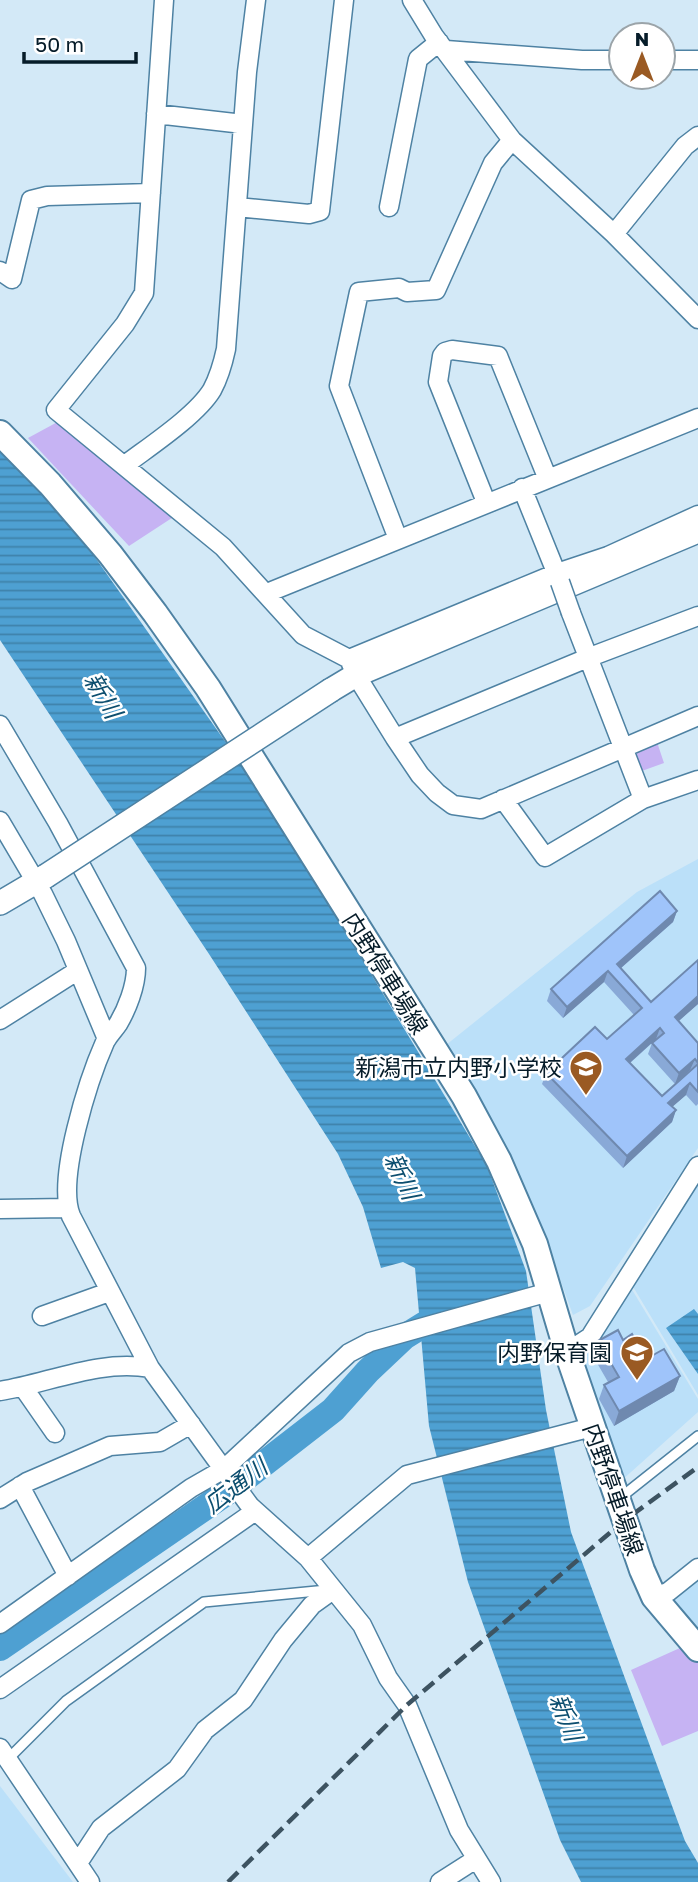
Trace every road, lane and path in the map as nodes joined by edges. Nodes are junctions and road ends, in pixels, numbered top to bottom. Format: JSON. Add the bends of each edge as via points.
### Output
{"nodes":[{"id":1,"x":164,"y":0,"type":"edge"},
{"id":2,"x":256,"y":0,"type":"edge"},
{"id":3,"x":344,"y":0,"type":"edge"},
{"id":4,"x":412,"y":0,"type":"edge"},
{"id":5,"x":443,"y":46,"type":"junction"},
{"id":6,"x":607,"y":60,"type":"edge"},
{"id":7,"x":677,"y":60,"type":"edge"},
{"id":8,"x":698,"y":60,"type":"edge"},
{"id":9,"x":156,"y":114,"type":"junction"},
{"id":10,"x":243,"y":124,"type":"junction"},
{"id":11,"x":698,"y":136,"type":"edge"},
{"id":12,"x":512,"y":140,"type":"junction"},
{"id":13,"x":151,"y":193,"type":"junction"},
{"id":14,"x":237,"y":207,"type":"junction"},
{"id":15,"x":389,"y":207,"type":"dead end"},
{"id":16,"x":614,"y":234,"type":"junction"},
{"id":17,"x":0,"y":271,"type":"edge"},
{"id":18,"x":698,"y":319,"type":"edge"},
{"id":19,"x":698,"y":418,"type":"edge"},
{"id":20,"x":0,"y":433,"type":"edge"},
{"id":21,"x":125,"y":465,"type":"junction"},
{"id":22,"x":547,"y":477,"type":"junction"},
{"id":23,"x":522,"y":488,"type":"junction"},
{"id":24,"x":486,"y":502,"type":"junction"},
{"id":25,"x":698,"y":515,"type":"edge"},
{"id":26,"x":698,"y":531,"type":"edge"},
{"id":27,"x":398,"y":539,"type":"junction"},
{"id":28,"x":558,"y":578,"type":"junction"},
{"id":29,"x":267,"y":593,"type":"junction"},
{"id":30,"x":698,"y":616,"type":"edge"},
{"id":31,"x":590,"y":657,"type":"junction"},
{"id":32,"x":352,"y":667,"type":"junction"},
{"id":33,"x":698,"y":716,"type":"edge"},
{"id":34,"x":0,"y":725,"type":"edge"},
{"id":35,"x":395,"y":738,"type":"junction"},
{"id":36,"x":624,"y":746,"type":"junction"},
{"id":37,"x":698,"y":780,"type":"edge"},
{"id":38,"x":503,"y":799,"type":"junction"},
{"id":39,"x":643,"y":799,"type":"junction"},
{"id":40,"x":0,"y":821,"type":"edge"},
{"id":41,"x":41,"y":879,"type":"junction"},
{"id":42,"x":0,"y":903,"type":"edge"},
{"id":43,"x":77,"y":971,"type":"junction"},
{"id":44,"x":0,"y":1020,"type":"edge"},
{"id":45,"x":107,"y":1039,"type":"junction"},
{"id":46,"x":698,"y":1166,"type":"edge"},
{"id":47,"x":68,"y":1208,"type":"junction"},
{"id":48,"x":0,"y":1209,"type":"edge"},
{"id":49,"x":109,"y":1292,"type":"junction"},
{"id":50,"x":549,"y":1293,"type":"junction"},
{"id":51,"x":42,"y":1316,"type":"dead end"},
{"id":52,"x":567,"y":1352,"type":"junction"},
{"id":53,"x":150,"y":1368,"type":"junction"},
{"id":54,"x":23,"y":1387,"type":"junction"},
{"id":55,"x":0,"y":1391,"type":"edge"},
{"id":56,"x":0,"y":1404,"type":"edge"},
{"id":57,"x":191,"y":1424,"type":"junction"},
{"id":58,"x":592,"y":1427,"type":"junction"},
{"id":59,"x":55,"y":1433,"type":"dead end"},
{"id":60,"x":698,"y":1436,"type":"edge"},
{"id":61,"x":226,"y":1472,"type":"junction"},
{"id":62,"x":20,"y":1486,"type":"junction"},
{"id":63,"x":0,"y":1499,"type":"edge"},
{"id":64,"x":619,"y":1500,"type":"junction"},
{"id":65,"x":252,"y":1509,"type":"junction"},
{"id":66,"x":308,"y":1558,"type":"junction"},
{"id":67,"x":698,"y":1568,"type":"edge"},
{"id":68,"x":68,"y":1576,"type":"junction"},
{"id":69,"x":333,"y":1590,"type":"junction"},
{"id":70,"x":654,"y":1597,"type":"junction"},
{"id":71,"x":1,"y":1620,"type":"edge"},
{"id":72,"x":698,"y":1649,"type":"edge"},
{"id":73,"x":0,"y":1689,"type":"edge"},
{"id":74,"x":4,"y":1754,"type":"edge"},
{"id":75,"x":477,"y":1858,"type":"junction"},
{"id":76,"x":78,"y":1863,"type":"junction"},
{"id":77,"x":90,"y":1882,"type":"edge"},
{"id":78,"x":440,"y":1882,"type":"edge"},
{"id":79,"x":491,"y":1882,"type":"edge"}],
"edges":[{"from":1,"to":9,"type":"street"},
{"from":2,"to":10,"type":"street"},
{"from":3,"to":14,"type":"street","via":[[320,211],[309,214]]},
{"from":4,"to":5,"type":"street"},
{"from":5,"to":6,"type":"street"},
{"from":5,"to":12,"type":"street"},
{"from":5,"to":15,"type":"street","via":[[418,59]]},
{"from":7,"to":8,"type":"street"},
{"from":9,"to":10,"type":"street"},
{"from":9,"to":13,"type":"street"},
{"from":10,"to":14,"type":"street"},
{"from":11,"to":16,"type":"street"},
{"from":12,"to":16,"type":"street"},
{"from":12,"to":27,"type":"street","via":[[493,163],[436,290],[359,292],[339,386]]},
{"from":13,"to":17,"type":"street","via":[[31,200],[12,279]]},
{"from":13,"to":21,"type":"street","via":[[144,293],[57,410]]},
{"from":14,"to":21,"type":"street","via":[[226,349],[211,392],[193,412]]},
{"from":16,"to":18,"type":"street"},
{"from":19,"to":22,"type":"street"},
{"from":20,"to":50,"type":"main road","name":"内野停車場線","via":[[110,554],[229,721],[464,1096],[519,1202]]},
{"from":21,"to":29,"type":"street","via":[[223,547]]},
{"from":22,"to":23,"type":"street"},
{"from":22,"to":24,"type":"street","via":[[498,356],[452,349],[442,356],[438,382]]},
{"from":23,"to":24,"type":"street"},
{"from":23,"to":28,"type":"street"},
{"from":24,"to":27,"type":"street"},
{"from":25,"to":28,"type":"street"},
{"from":26,"to":32,"type":"street"},
{"from":27,"to":29,"type":"street"},
{"from":28,"to":31,"type":"street","bridge":true},
{"from":28,"to":32,"type":"street"},
{"from":29,"to":32,"type":"street","via":[[303,635]]},
{"from":30,"to":31,"type":"street"},
{"from":31,"to":35,"type":"street"},
{"from":31,"to":36,"type":"street"},
{"from":32,"to":35,"type":"street"},
{"from":32,"to":41,"type":"street","bridge":true,"via":[[331,690]]},
{"from":33,"to":36,"type":"street"},
{"from":34,"to":45,"type":"street","via":[[136,968],[129,998]]},
{"from":35,"to":38,"type":"street","via":[[420,775],[453,804],[481,809]]},
{"from":36,"to":38,"type":"street"},
{"from":36,"to":39,"type":"street"},
{"from":37,"to":39,"type":"street"},
{"from":38,"to":39,"type":"street","via":[[545,857]]},
{"from":40,"to":41,"type":"street"},
{"from":41,"to":42,"type":"street"},
{"from":41,"to":43,"type":"street"},
{"from":43,"to":44,"type":"street"},
{"from":43,"to":45,"type":"street"},
{"from":45,"to":47,"type":"street","via":[[82,1106],[69,1165]]},
{"from":46,"to":52,"type":"street","via":[[590,1337]]},
{"from":47,"to":48,"type":"street"},
{"from":47,"to":49,"type":"street"},
{"from":49,"to":51,"type":"street"},
{"from":49,"to":53,"type":"street"},
{"from":50,"to":52,"type":"main road","name":"内野停車場線"},
{"from":50,"to":61,"type":"street","via":[[370,1342],[349,1353]]},
{"from":52,"to":58,"type":"main road","name":"内野停車場線"},
{"from":53,"to":54,"type":"street","via":[[103,1367]]},
{"from":53,"to":57,"type":"street"},
{"from":54,"to":55,"type":"street"},
{"from":54,"to":56,"type":"street"},
{"from":54,"to":59,"type":"street"},
{"from":57,"to":61,"type":"street"},
{"from":57,"to":62,"type":"street","via":[[160,1442],[110,1446]]},
{"from":58,"to":64,"type":"main road","name":"内野停車場線"},
{"from":58,"to":66,"type":"street","via":[[407,1475]]},
{"from":60,"to":64,"type":"lane"},
{"from":61,"to":65,"type":"street"},
{"from":61,"to":68,"type":"street","via":[[191,1488]]},
{"from":62,"to":63,"type":"street"},
{"from":62,"to":68,"type":"street"},
{"from":64,"to":70,"type":"main road","name":"内野停車場線"},
{"from":65,"to":66,"type":"street"},
{"from":65,"to":73,"type":"street"},
{"from":66,"to":69,"type":"street"},
{"from":67,"to":70,"type":"street","via":[[668,1592]]},
{"from":68,"to":71,"type":"street"},
{"from":69,"to":74,"type":"lane","via":[[204,1602],[66,1701]]},
{"from":69,"to":75,"type":"street","via":[[362,1625],[407,1705],[459,1830]]},
{"from":69,"to":76,"type":"street","via":[[312,1605],[283,1640],[243,1700],[205,1730],[177,1769],[101,1828]]},
{"from":70,"to":72,"type":"main road","name":"内野停車場線"},
{"from":74,"to":76,"type":"street"},
{"from":75,"to":78,"type":"street"},
{"from":75,"to":79,"type":"street"},
{"from":76,"to":77,"type":"street"}]}
